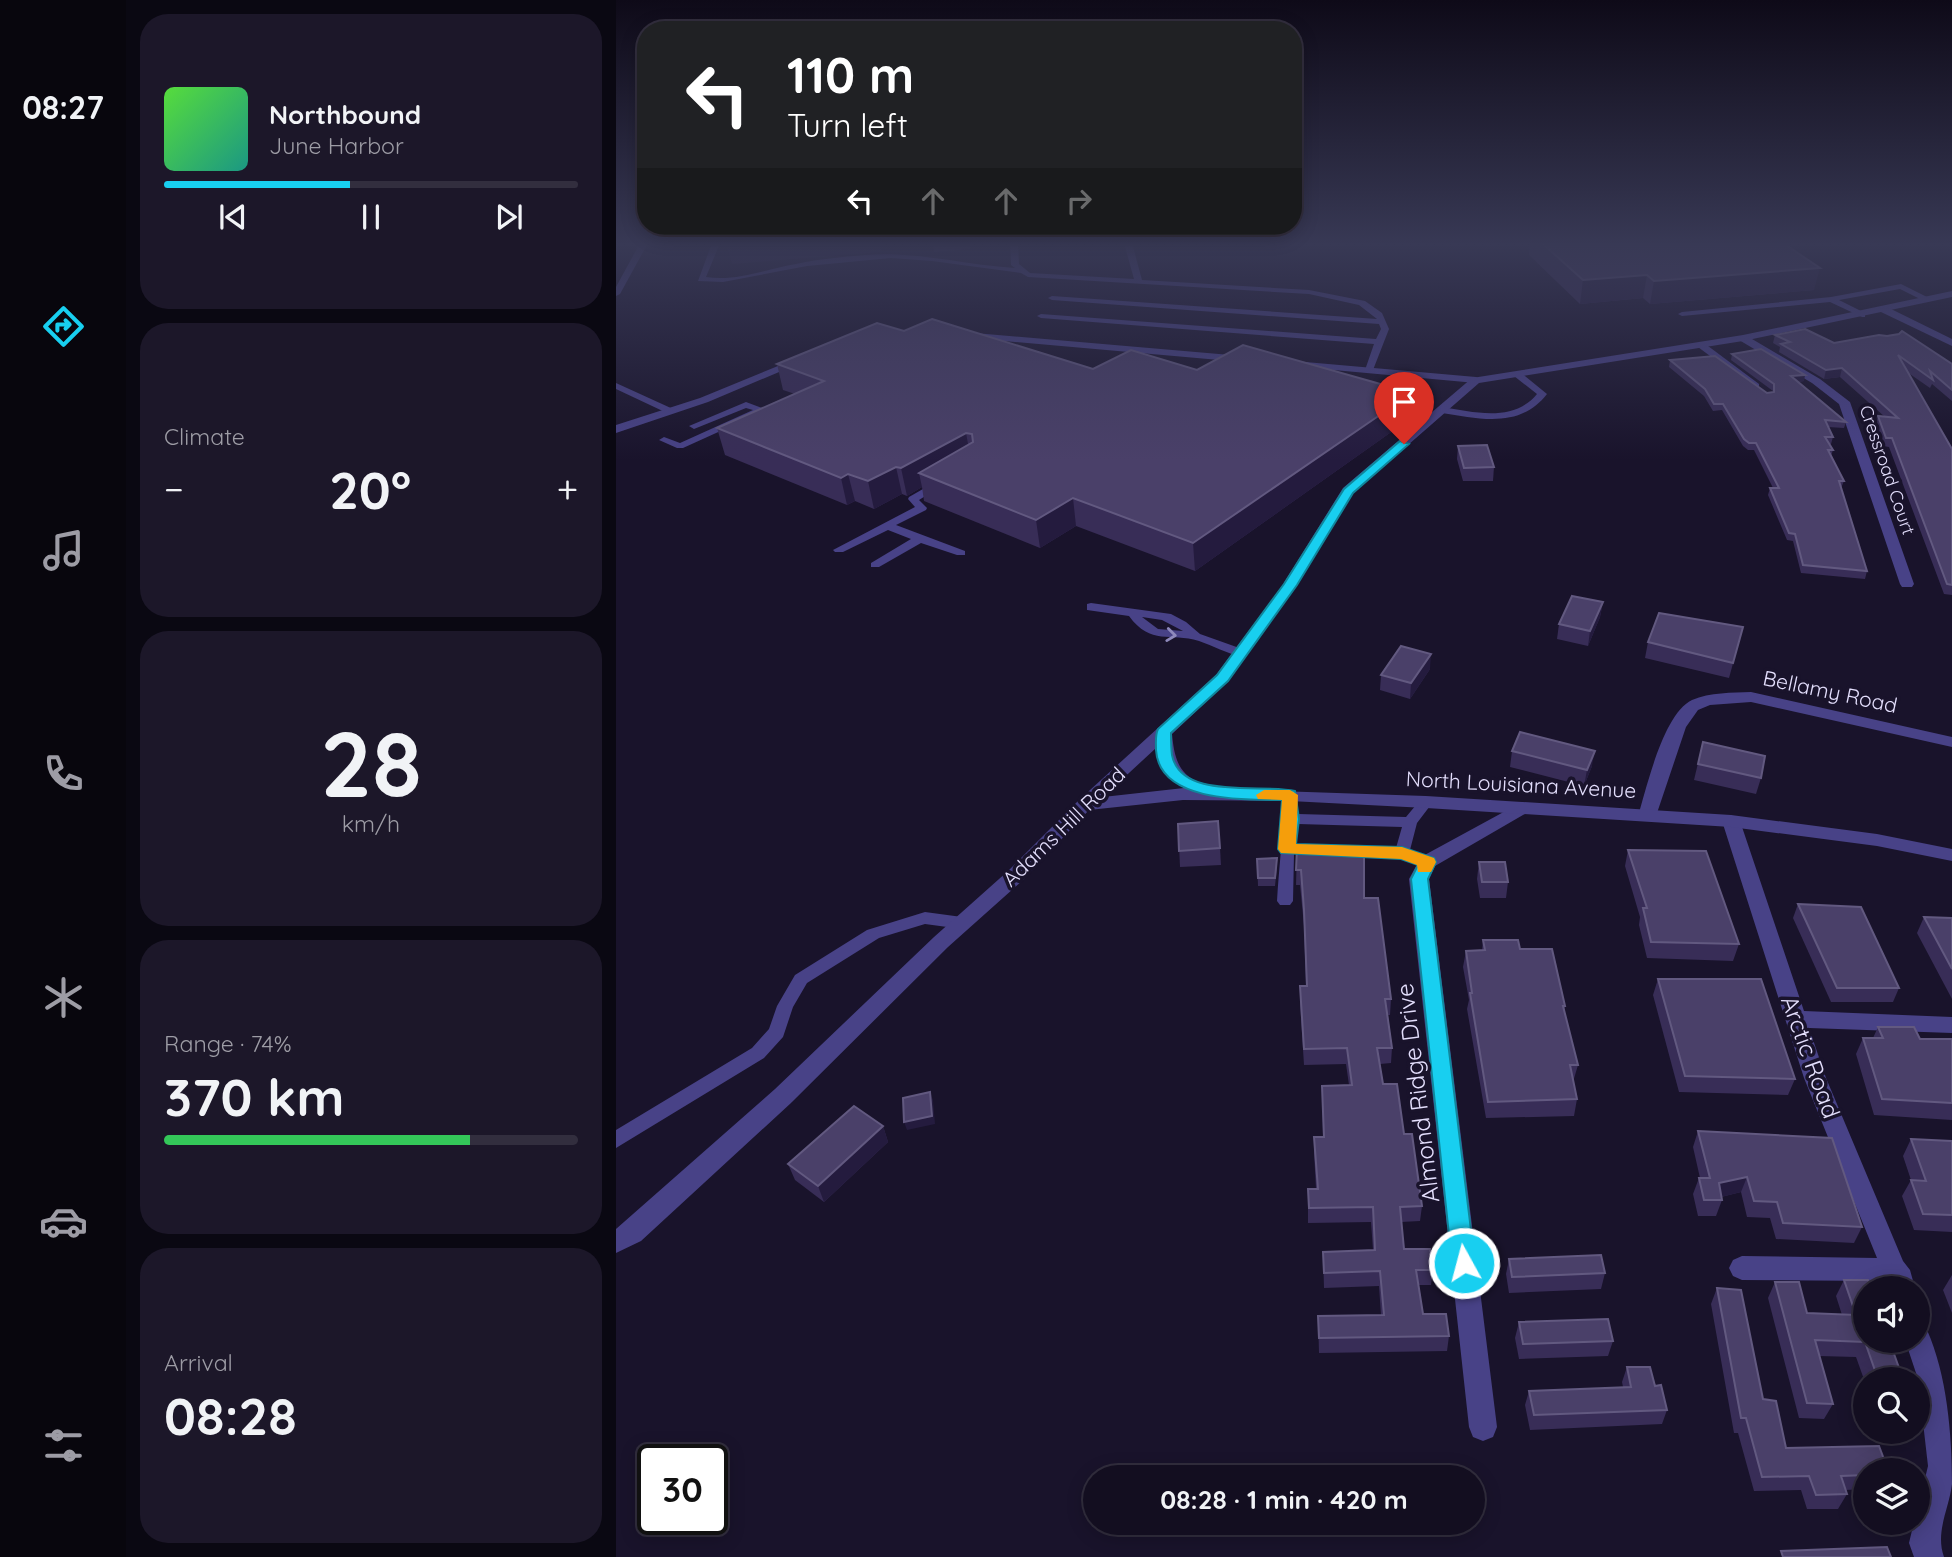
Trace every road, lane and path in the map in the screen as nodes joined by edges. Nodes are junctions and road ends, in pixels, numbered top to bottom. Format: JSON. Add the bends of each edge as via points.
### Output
{"nodes":[{"id":1,"x":1041,"y":316,"type":"dead end"},
{"id":2,"x":1295,"y":316,"type":"edge"},
{"id":3,"x":1379,"y":316,"type":"edge"},
{"id":4,"x":1859,"y":316,"type":"edge"},
{"id":5,"x":1896,"y":316,"type":"edge"},
{"id":6,"x":1382,"y":322,"type":"junction"},
{"id":7,"x":955,"y":334,"type":"edge"},
{"id":8,"x":1743,"y":338,"type":"junction"},
{"id":9,"x":1378,"y":342,"type":"junction"},
{"id":10,"x":1952,"y":343,"type":"edge"},
{"id":11,"x":1701,"y":345,"type":"junction"},
{"id":12,"x":808,"y":357,"type":"edge"},
{"id":13,"x":1259,"y":361,"type":"edge"},
{"id":14,"x":1286,"y":363,"type":"edge"},
{"id":15,"x":1369,"y":370,"type":"junction"},
{"id":16,"x":1517,"y":373,"type":"junction"},
{"id":17,"x":1476,"y":380,"type":"junction"},
{"id":18,"x":616,"y":386,"type":"edge"},
{"id":19,"x":1768,"y":395,"type":"edge"},
{"id":20,"x":1442,"y":410,"type":"junction"},
{"id":21,"x":670,"y":411,"type":"junction"},
{"id":22,"x":694,"y":426,"type":"dead end"},
{"id":23,"x":616,"y":429,"type":"edge"},
{"id":24,"x":664,"y":440,"type":"dead end"},
{"id":25,"x":949,"y":477,"type":"edge"},
{"id":26,"x":888,"y":526,"type":"junction"},
{"id":27,"x":920,"y":539,"type":"junction"},
{"id":28,"x":839,"y":550,"type":"dead end"},
{"id":29,"x":961,"y":553,"type":"dead end"},
{"id":30,"x":875,"y":565,"type":"dead end"},
{"id":31,"x":1907,"y":584,"type":"dead end"},
{"id":32,"x":1091,"y":607,"type":"dead end"},
{"id":33,"x":1241,"y":653,"type":"junction"},
{"id":34,"x":1163,"y":732,"type":"junction"},
{"id":35,"x":1952,"y":742,"type":"edge"},
{"id":36,"x":1244,"y":795,"type":"junction"},
{"id":37,"x":1290,"y":795,"type":"junction"},
{"id":38,"x":1426,"y":803,"type":"junction"},
{"id":39,"x":1084,"y":805,"type":"junction"},
{"id":40,"x":1522,"y":808,"type":"junction"},
{"id":41,"x":1647,"y":816,"type":"junction"},
{"id":42,"x":1290,"y":819,"type":"junction"},
{"id":43,"x":1731,"y":821,"type":"junction"},
{"id":44,"x":1410,"y":822,"type":"junction"},
{"id":45,"x":1287,"y":849,"type":"junction"},
{"id":46,"x":1402,"y":853,"type":"junction"},
{"id":47,"x":1952,"y":855,"type":"edge"},
{"id":48,"x":1428,"y":862,"type":"junction"},
{"id":49,"x":1284,"y":901,"type":"dead end"},
{"id":50,"x":962,"y":923,"type":"junction"},
{"id":51,"x":1794,"y":1019,"type":"junction"},
{"id":52,"x":1952,"y":1025,"type":"edge"},
{"id":53,"x":616,"y":1140,"type":"edge"},
{"id":54,"x":616,"y":1242,"type":"edge"},
{"id":55,"x":1742,"y":1268,"type":"dead end"},
{"id":56,"x":1856,"y":1276,"type":"edge"},
{"id":57,"x":1898,"y":1276,"type":"edge"},
{"id":58,"x":1923,"y":1353,"type":"edge"},
{"id":59,"x":1483,"y":1427,"type":"dead end"},
{"id":60,"x":1946,"y":1457,"type":"edge"},
{"id":61,"x":1929,"y":1557,"type":"edge"}],
"edges":[{"from":1,"to":9,"type":"lane"},
{"from":2,"to":6,"type":"lane"},
{"from":3,"to":6,"type":"lane"},
{"from":4,"to":8,"type":"street"},
{"from":5,"to":10,"type":"street"},
{"from":6,"to":9,"type":"lane","via":[[1385,329]]},
{"from":7,"to":13,"type":"street"},
{"from":8,"to":11,"type":"street"},
{"from":8,"to":31,"type":"street","name":"Cressroad Court","via":[[1844,401]]},
{"from":9,"to":15,"type":"lane"},
{"from":11,"to":16,"type":"street"},
{"from":11,"to":19,"type":"lane"},
{"from":12,"to":21,"type":"street"},
{"from":14,"to":15,"type":"street"},
{"from":15,"to":17,"type":"street"},
{"from":16,"to":17,"type":"street"},
{"from":16,"to":20,"type":"lane","via":[[1542,394],[1536,404],[1514,414],[1489,416]]},
{"from":17,"to":20,"type":"street","name":"Adams Hill Road"},
{"from":18,"to":21,"type":"lane"},
{"from":20,"to":33,"type":"street","name":"Adams Hill Road","via":[[1348,491]]},
{"from":21,"to":23,"type":"street"},
{"from":22,"to":24,"type":"lane","via":[[746,405],[762,410],[680,446]]},
{"from":25,"to":26,"type":"lane","via":[[913,499],[922,508]]},
{"from":26,"to":27,"type":"lane"},
{"from":26,"to":28,"type":"lane"},
{"from":27,"to":29,"type":"lane"},
{"from":27,"to":30,"type":"lane"},
{"from":32,"to":33,"type":"lane","via":[[1155,612],[1184,624],[1195,636]]},
{"from":33,"to":34,"type":"street","name":"Adams Hill Road","via":[[1222,678]]},
{"from":34,"to":36,"type":"street","via":[[1164,755],[1182,782]]},
{"from":34,"to":39,"type":"street","name":"Adams Hill Road"},
{"from":35,"to":41,"type":"street","name":"Bellamy Road","via":[[1751,697],[1722,698],[1694,705],[1680,719]]},
{"from":36,"to":37,"type":"street","name":"North Louisiana Avenue"},
{"from":36,"to":39,"type":"street","name":"North Louisiana Avenue","via":[[1184,794]]},
{"from":37,"to":38,"type":"street","name":"North Louisiana Avenue"},
{"from":37,"to":42,"type":"lane"},
{"from":38,"to":40,"type":"street","name":"North Louisiana Avenue"},
{"from":38,"to":44,"type":"lane"},
{"from":39,"to":50,"type":"street","name":"Adams Hill Road"},
{"from":40,"to":41,"type":"street","name":"North Louisiana Avenue"},
{"from":40,"to":48,"type":"street"},
{"from":41,"to":43,"type":"street","name":"North Louisiana Avenue"},
{"from":42,"to":44,"type":"lane"},
{"from":42,"to":45,"type":"lane"},
{"from":43,"to":47,"type":"street","name":"North Louisiana Avenue"},
{"from":43,"to":51,"type":"street","name":"Arctic Road"},
{"from":44,"to":46,"type":"lane"},
{"from":45,"to":46,"type":"lane"},
{"from":45,"to":49,"type":"lane"},
{"from":46,"to":48,"type":"lane"},
{"from":48,"to":59,"type":"street","name":"Almond Ridge Drive","via":[[1419,879]]},
{"from":50,"to":53,"type":"lane","via":[[925,918],[873,934],[801,979],[777,1032],[758,1053]]},
{"from":50,"to":54,"type":"street","name":"Adams Hill Road","via":[[783,1096],[632,1233]]},
{"from":51,"to":52,"type":"street"},
{"from":51,"to":57,"type":"street","name":"Arctic Road"},
{"from":55,"to":56,"type":"street"},
{"from":58,"to":60,"type":"street"},
{"from":60,"to":61,"type":"street","via":[[1924,1543]]}]}
